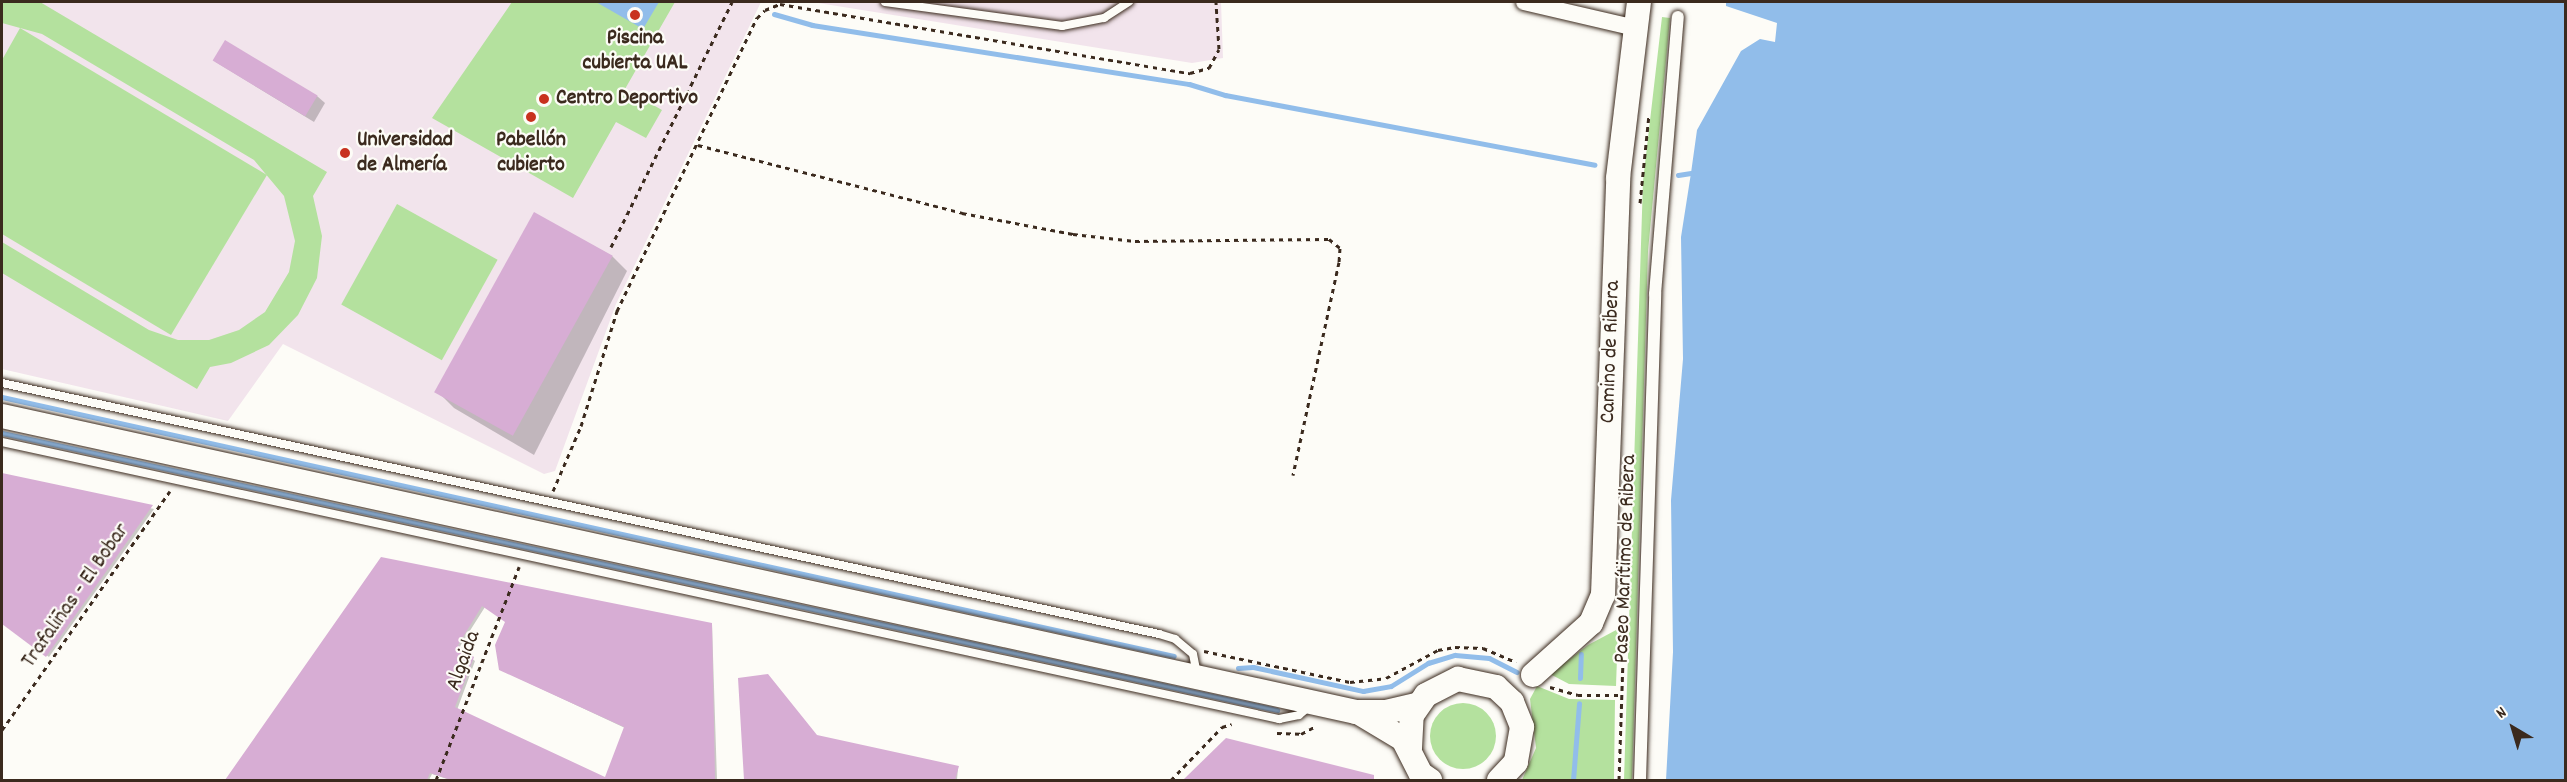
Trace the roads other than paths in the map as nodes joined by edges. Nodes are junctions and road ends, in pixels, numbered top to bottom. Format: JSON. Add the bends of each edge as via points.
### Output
{"nodes":[{"id":1,"x":885,"y":2,"type":"edge"},
{"id":2,"x":1129,"y":2,"type":"edge"},
{"id":3,"x":1524,"y":2,"type":"edge"},
{"id":4,"x":1639,"y":2,"type":"edge"},
{"id":5,"x":1678,"y":17,"type":"dead end"},
{"id":6,"x":1636,"y":28,"type":"junction"},
{"id":7,"x":2,"y":383,"type":"edge"},
{"id":8,"x":2,"y":416,"type":"edge"},
{"id":9,"x":2,"y":442,"type":"edge"},
{"id":10,"x":1531,"y":676,"type":"junction"},
{"id":11,"x":1198,"y":677,"type":"junction"},
{"id":12,"x":1486,"y":683,"type":"junction"},
{"id":13,"x":1321,"y":705,"type":"junction"},
{"id":14,"x":1417,"y":705,"type":"junction"},
{"id":15,"x":1356,"y":712,"type":"junction"},
{"id":16,"x":1518,"y":713,"type":"junction"},
{"id":17,"x":1410,"y":748,"type":"junction"},
{"id":18,"x":1505,"y":778,"type":"edge"},
{"id":19,"x":1430,"y":780,"type":"edge"},
{"id":20,"x":1640,"y":780,"type":"edge"}],
"edges":[{"from":1,"to":2,"type":"lane","via":[[1062,26],[1104,18]]},
{"from":3,"to":6,"type":"street"},
{"from":4,"to":6,"type":"main road","name":"Camino de Ribera"},
{"from":5,"to":20,"type":"street","name":"Paseo Marítimo de Ribera","via":[[1655,294]]},
{"from":6,"to":10,"type":"main road","name":"Camino de Ribera","via":[[1618,190],[1603,595],[1591,623]]},
{"from":7,"to":11,"type":"lane","via":[[1159,634],[1175,639],[1193,654]]},
{"from":8,"to":11,"type":"main road"},
{"from":9,"to":13,"type":"lane","via":[[1279,719]]},
{"from":10,"to":12,"type":"main road"},
{"from":10,"to":16,"type":"main road"},
{"from":11,"to":13,"type":"main road"},
{"from":12,"to":14,"type":"main road","via":[[1458,679],[1441,684]]},
{"from":12,"to":16,"type":"main road","via":[[1505,693]]},
{"from":13,"to":15,"type":"main road"},
{"from":14,"to":15,"type":"main road","via":[[1386,712]]},
{"from":14,"to":17,"type":"main road","via":[[1409,728]]},
{"from":15,"to":17,"type":"main road","via":[[1394,731]]},
{"from":16,"to":18,"type":"main road","via":[[1521,745]]},
{"from":17,"to":19,"type":"main road","via":[[1421,774]]}]}
